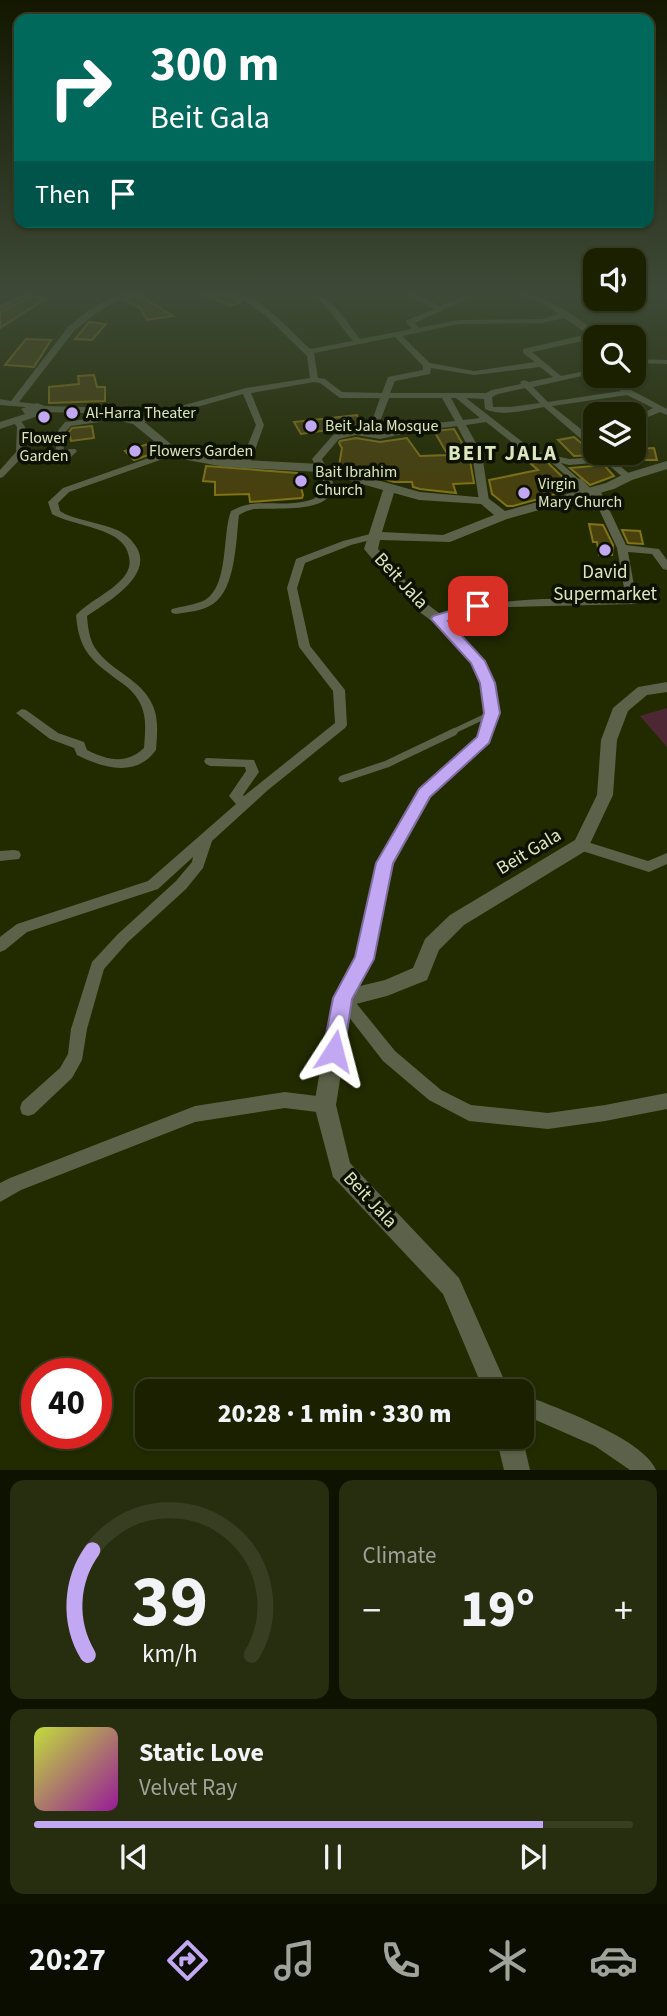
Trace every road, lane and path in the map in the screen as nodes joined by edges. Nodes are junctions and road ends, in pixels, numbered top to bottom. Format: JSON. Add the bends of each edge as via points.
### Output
{"nodes":[{"id":1,"x":53,"y":362,"type":"edge"},
{"id":2,"x":312,"y":362,"type":"edge"},
{"id":3,"x":424,"y":362,"type":"edge"},
{"id":4,"x":538,"y":362,"type":"edge"},
{"id":5,"x":541,"y":364,"type":"junction"},
{"id":6,"x":427,"y":365,"type":"junction"},
{"id":7,"x":511,"y":370,"type":"junction"},
{"id":8,"x":583,"y":373,"type":"edge"},
{"id":9,"x":559,"y":378,"type":"junction"},
{"id":10,"x":314,"y":380,"type":"junction"},
{"id":11,"x":528,"y":384,"type":"junction"},
{"id":12,"x":622,"y":388,"type":"edge"},
{"id":13,"x":246,"y":391,"type":"junction"},
{"id":14,"x":628,"y":393,"type":"junction"},
{"id":15,"x":385,"y":396,"type":"junction"},
{"id":16,"x":458,"y":396,"type":"junction"},
{"id":17,"x":488,"y":396,"type":"junction"},
{"id":18,"x":446,"y":397,"type":"junction"},
{"id":19,"x":0,"y":402,"type":"edge"},
{"id":20,"x":547,"y":405,"type":"junction"},
{"id":21,"x":663,"y":410,"type":"edge"},
{"id":22,"x":25,"y":411,"type":"junction"},
{"id":23,"x":102,"y":414,"type":"junction"},
{"id":24,"x":646,"y":416,"type":"edge"},
{"id":25,"x":488,"y":419,"type":"junction"},
{"id":26,"x":137,"y":421,"type":"junction"},
{"id":27,"x":459,"y":424,"type":"junction"},
{"id":28,"x":0,"y":426,"type":"edge"},
{"id":29,"x":357,"y":432,"type":"junction"},
{"id":30,"x":583,"y":432,"type":"edge"},
{"id":31,"x":580,"y":433,"type":"junction"},
{"id":32,"x":583,"y":436,"type":"edge"},
{"id":33,"x":72,"y":451,"type":"dead end"},
{"id":34,"x":174,"y":452,"type":"junction"},
{"id":35,"x":583,"y":456,"type":"edge"},
{"id":36,"x":553,"y":460,"type":"junction"},
{"id":37,"x":245,"y":464,"type":"junction"},
{"id":38,"x":615,"y":465,"type":"edge"},
{"id":39,"x":320,"y":468,"type":"junction"},
{"id":40,"x":665,"y":469,"type":"edge"},
{"id":41,"x":0,"y":475,"type":"edge"},
{"id":42,"x":628,"y":477,"type":"junction"},
{"id":43,"x":389,"y":489,"type":"junction"},
{"id":44,"x":592,"y":491,"type":"junction"},
{"id":45,"x":484,"y":501,"type":"junction"},
{"id":46,"x":503,"y":516,"type":"junction"},
{"id":47,"x":374,"y":536,"type":"junction"},
{"id":48,"x":622,"y":548,"type":"junction"},
{"id":49,"x":667,"y":567,"type":"edge"},
{"id":50,"x":176,"y":611,"type":"dead end"},
{"id":51,"x":438,"y":619,"type":"junction"},
{"id":52,"x":667,"y":687,"type":"edge"},
{"id":53,"x":22,"y":713,"type":"dead end"},
{"id":54,"x":492,"y":713,"type":"junction"},
{"id":55,"x":210,"y":761,"type":"dead end"},
{"id":56,"x":342,"y":779,"type":"dead end"},
{"id":57,"x":245,"y":804,"type":"junction"},
{"id":58,"x":205,"y":840,"type":"junction"},
{"id":59,"x":581,"y":845,"type":"junction"},
{"id":60,"x":667,"y":858,"type":"edge"},
{"id":61,"x":0,"y":946,"type":"edge"},
{"id":62,"x":343,"y":998,"type":"junction"},
{"id":63,"x":667,"y":1101,"type":"edge"},
{"id":64,"x":325,"y":1105,"type":"junction"},
{"id":65,"x":28,"y":1108,"type":"dead end"},
{"id":66,"x":0,"y":1193,"type":"edge"},
{"id":67,"x":492,"y":1379,"type":"edge"},
{"id":68,"x":534,"y":1409,"type":"edge"},
{"id":69,"x":512,"y":1449,"type":"edge"},
{"id":70,"x":517,"y":1470,"type":"edge"},
{"id":71,"x":646,"y":1470,"type":"edge"}],
"edges":[{"from":1,"to":22,"type":"street"},
{"from":2,"to":10,"type":"street"},
{"from":3,"to":6,"type":"street"},
{"from":4,"to":5,"type":"street"},
{"from":5,"to":7,"type":"street"},
{"from":5,"to":9,"type":"street"},
{"from":6,"to":7,"type":"street","via":[[474,373]]},
{"from":6,"to":15,"type":"street","via":[[427,372],[391,379]]},
{"from":7,"to":11,"type":"street"},
{"from":8,"to":9,"type":"street"},
{"from":9,"to":11,"type":"street"},
{"from":10,"to":13,"type":"street"},
{"from":10,"to":15,"type":"street","via":[[340,395]]},
{"from":11,"to":17,"type":"street"},
{"from":11,"to":20,"type":"street"},
{"from":12,"to":14,"type":"street"},
{"from":13,"to":26,"type":"street"},
{"from":13,"to":37,"type":"street","via":[[260,425]]},
{"from":14,"to":20,"type":"street"},
{"from":14,"to":21,"type":"street"},
{"from":15,"to":18,"type":"street"},
{"from":15,"to":29,"type":"street","via":[[376,422]]},
{"from":16,"to":17,"type":"street"},
{"from":16,"to":18,"type":"street"},
{"from":16,"to":25,"type":"street"},
{"from":17,"to":20,"type":"street","via":[[489,409]]},
{"from":18,"to":27,"type":"street"},
{"from":19,"to":22,"type":"street"},
{"from":20,"to":31,"type":"street"},
{"from":21,"to":24,"type":"street"},
{"from":22,"to":23,"type":"street"},
{"from":22,"to":28,"type":"street"},
{"from":22,"to":41,"type":"street","via":[[21,453]]},
{"from":23,"to":26,"type":"street"},
{"from":23,"to":33,"type":"street","via":[[96,420],[68,424],[61,432],[58,460]]},
{"from":25,"to":27,"type":"street"},
{"from":25,"to":36,"type":"street","via":[[531,453]]},
{"from":26,"to":34,"type":"street"},
{"from":27,"to":29,"type":"street","via":[[384,436]]},
{"from":27,"to":45,"type":"street","via":[[477,454]]},
{"from":29,"to":39,"type":"street","via":[[336,437],[317,459]]},
{"from":30,"to":31,"type":"street"},
{"from":31,"to":32,"type":"street"},
{"from":34,"to":37,"type":"street"},
{"from":34,"to":53,"type":"street","via":[[65,490],[53,502],[55,512],[64,518],[115,533],[130,543],[136,557],[135,568],[125,582],[81,615],[81,626],[96,658],[133,687],[147,706],[150,750],[143,759],[103,764],[81,752],[80,745],[54,736]]},
{"from":35,"to":36,"type":"street","via":[[569,462]]},
{"from":36,"to":44,"type":"street"},
{"from":37,"to":39,"type":"street"},
{"from":38,"to":42,"type":"street"},
{"from":39,"to":43,"type":"street"},
{"from":39,"to":50,"type":"street","via":[[328,481],[328,491],[320,501],[300,506],[251,506],[234,513],[222,589],[197,607]]},
{"from":40,"to":42,"type":"street"},
{"from":42,"to":44,"type":"street"},
{"from":43,"to":45,"type":"street"},
{"from":43,"to":47,"type":"street","name":"Beit Jala"},
{"from":44,"to":46,"type":"street"},
{"from":44,"to":48,"type":"street"},
{"from":45,"to":46,"type":"street"},
{"from":46,"to":47,"type":"street","via":[[445,539]]},
{"from":47,"to":51,"type":"street","name":"Beit Jala","via":[[371,549],[418,604]]},
{"from":47,"to":57,"type":"street","via":[[300,561],[292,588],[305,646],[339,690],[341,725]]},
{"from":48,"to":49,"type":"street","via":[[655,551]]},
{"from":48,"to":51,"type":"street","via":[[632,602],[478,606]]},
{"from":51,"to":54,"type":"street","name":"Beit Jala","via":[[478,661],[488,683]]},
{"from":52,"to":59,"type":"street","name":"Beit Gala","via":[[643,691],[621,708],[609,740],[605,795]]},
{"from":54,"to":56,"type":"lane","via":[[387,764]]},
{"from":54,"to":62,"type":"street","name":"Beit Jala","via":[[484,739],[425,793],[384,863],[364,959]]},
{"from":55,"to":57,"type":"street","via":[[250,763],[253,772],[235,796]]},
{"from":57,"to":58,"type":"street"},
{"from":58,"to":61,"type":"street","via":[[153,886],[22,928]]},
{"from":58,"to":65,"type":"street","via":[[198,864],[181,885],[97,966],[76,1055],[66,1073]]},
{"from":59,"to":60,"type":"street","via":[[649,867]]},
{"from":59,"to":62,"type":"street","name":"Beit Gala","via":[[457,920],[432,945],[420,974],[387,988]]},
{"from":62,"to":63,"type":"street","via":[[389,1056],[435,1096],[469,1113],[548,1121]]},
{"from":62,"to":64,"type":"street","name":"Beit Jala"},
{"from":64,"to":66,"type":"street","via":[[285,1100],[195,1114]]},
{"from":64,"to":67,"type":"street","name":"Beit Jala","via":[[341,1170],[451,1286]]},
{"from":68,"to":71,"type":"street","via":[[598,1435]]},
{"from":69,"to":70,"type":"street"}]}
